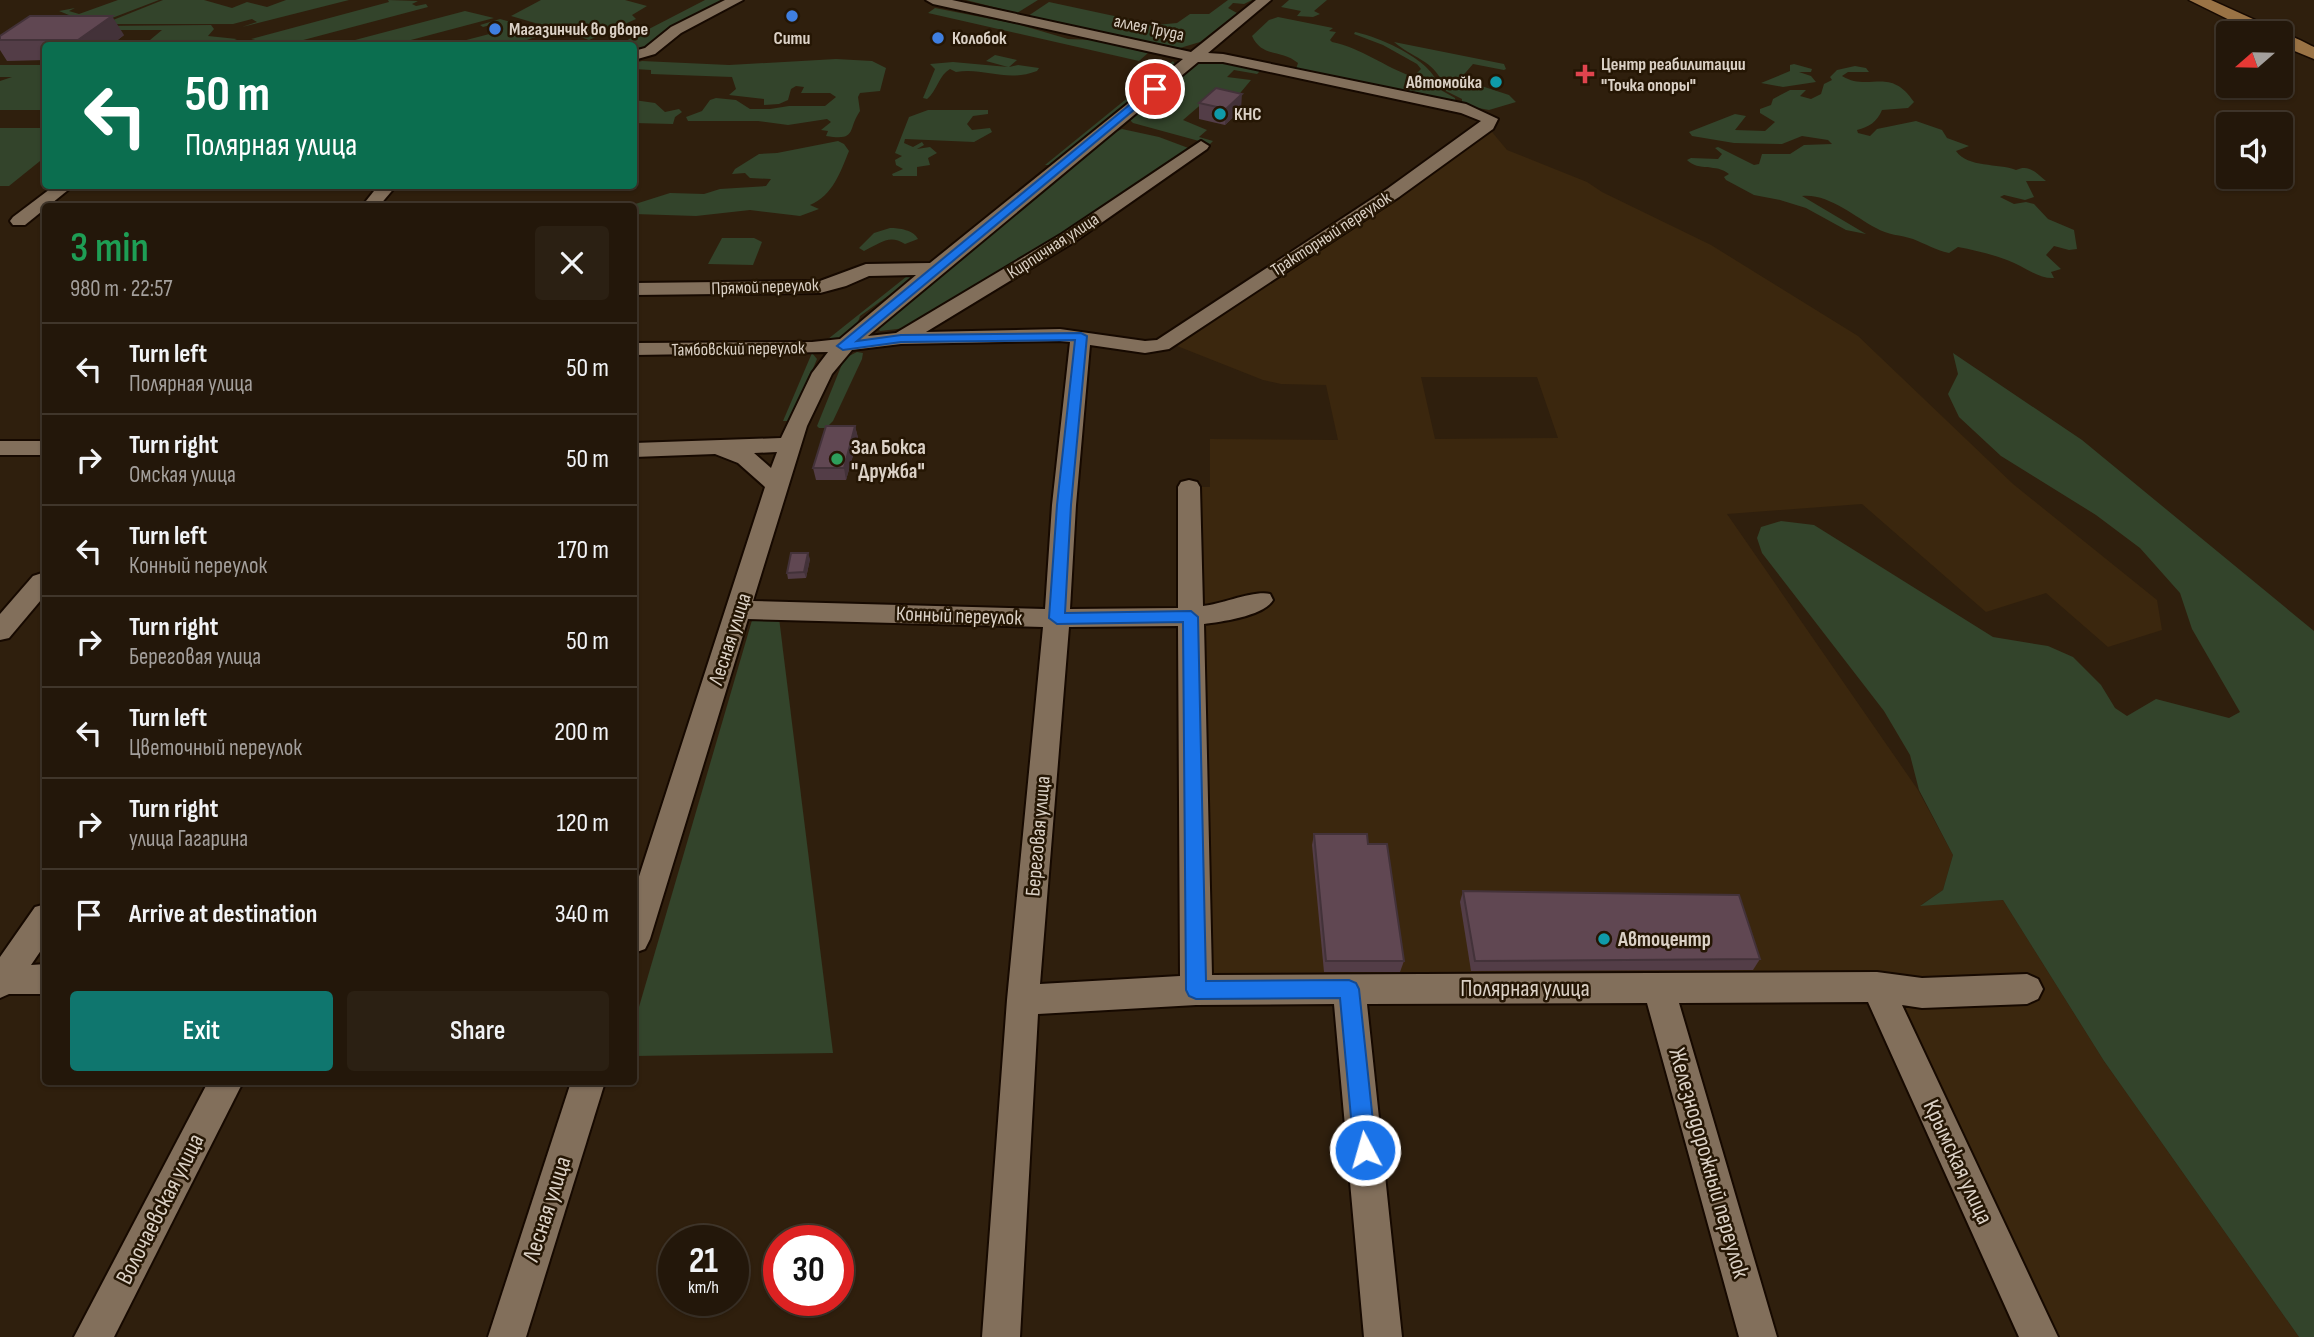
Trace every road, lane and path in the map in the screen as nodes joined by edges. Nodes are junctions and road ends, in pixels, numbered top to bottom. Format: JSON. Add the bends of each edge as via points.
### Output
{"nodes":[{"id":1,"x":736,"y":0,"type":"edge"},
{"id":2,"x":933,"y":0,"type":"edge"},
{"id":3,"x":1264,"y":0,"type":"edge"},
{"id":4,"x":2197,"y":0,"type":"edge"},
{"id":5,"x":2243,"y":21,"type":"edge"},
{"id":6,"x":2293,"y":44,"type":"edge"},
{"id":7,"x":2314,"y":54,"type":"edge"},
{"id":8,"x":637,"y":55,"type":"edge"},
{"id":9,"x":1194,"y":57,"type":"junction"},
{"id":10,"x":1490,"y":119,"type":"joint"},
{"id":11,"x":1201,"y":146,"type":"dead end"},
{"id":12,"x":60,"y":189,"type":"edge"},
{"id":13,"x":384,"y":189,"type":"edge"},
{"id":14,"x":42,"y":203,"type":"edge"},
{"id":15,"x":42,"y":203,"type":"edge"},
{"id":16,"x":373,"y":203,"type":"edge"},
{"id":17,"x":42,"y":220,"type":"edge"},
{"id":18,"x":19,"y":221,"type":"joint"},
{"id":19,"x":936,"y":269,"type":"junction"},
{"id":20,"x":637,"y":289,"type":"edge"},
{"id":21,"x":1081,"y":336,"type":"junction"},
{"id":22,"x":901,"y":338,"type":"junction"},
{"id":23,"x":1167,"y":342,"type":"joint"},
{"id":24,"x":843,"y":346,"type":"junction"},
{"id":25,"x":637,"y":349,"type":"edge"},
{"id":26,"x":790,"y":445,"type":"junction"},
{"id":27,"x":0,"y":448,"type":"edge"},
{"id":28,"x":42,"y":448,"type":"edge"},
{"id":29,"x":711,"y":449,"type":"junction"},
{"id":30,"x":637,"y":450,"type":"edge"},
{"id":31,"x":778,"y":486,"type":"junction"},
{"id":32,"x":1189,"y":487,"type":"dead end"},
{"id":33,"x":42,"y":582,"type":"dead end"},
{"id":34,"x":1261,"y":600,"type":"dead end"},
{"id":35,"x":739,"y":610,"type":"junction"},
{"id":36,"x":1191,"y":617,"type":"junction"},
{"id":37,"x":1057,"y":618,"type":"junction"},
{"id":38,"x":0,"y":631,"type":"edge"},
{"id":39,"x":42,"y":923,"type":"edge"},
{"id":40,"x":637,"y":930,"type":"edge"},
{"id":41,"x":42,"y":979,"type":"edge"},
{"id":42,"x":1,"y":981,"type":"edge"},
{"id":43,"x":1877,"y":987,"type":"junction"},
{"id":44,"x":1659,"y":988,"type":"junction"},
{"id":45,"x":1349,"y":989,"type":"junction"},
{"id":46,"x":2027,"y":989,"type":"dead end"},
{"id":47,"x":1196,"y":990,"type":"junction"},
{"id":48,"x":1023,"y":1000,"type":"junction"},
{"id":49,"x":224,"y":1085,"type":"edge"},
{"id":50,"x":587,"y":1085,"type":"edge"},
{"id":51,"x":93,"y":1337,"type":"edge"},
{"id":52,"x":507,"y":1337,"type":"edge"},
{"id":53,"x":1001,"y":1337,"type":"edge"},
{"id":54,"x":1384,"y":1337,"type":"edge"},
{"id":55,"x":1758,"y":1337,"type":"edge"},
{"id":56,"x":2039,"y":1337,"type":"edge"}],
"edges":[{"from":1,"to":8,"type":"street"},
{"from":2,"to":9,"type":"street","name":"аллея Труда"},
{"from":3,"to":9,"type":"street"},
{"from":4,"to":5,"type":"main road"},
{"from":6,"to":7,"type":"main road"},
{"from":9,"to":10,"type":"street","name":"аллея Труда","via":[[1223,58],[1466,108]]},
{"from":9,"to":19,"type":"street","name":"Лесная улица"},
{"from":10,"to":23,"type":"street","name":"Тракторный переулок","via":[[1487,126],[1437,162]]},
{"from":11,"to":22,"type":"street","name":"Кирпичная улица","via":[[1068,238]]},
{"from":12,"to":14,"type":"street"},
{"from":13,"to":16,"type":"street"},
{"from":15,"to":18,"type":"street"},
{"from":17,"to":18,"type":"street"},
{"from":19,"to":20,"type":"street","name":"Прямой переулок","via":[[866,270],[820,287]]},
{"from":19,"to":24,"type":"street","name":"Лесная улица"},
{"from":21,"to":22,"type":"street"},
{"from":21,"to":23,"type":"street","via":[[1145,348]]},
{"from":21,"to":37,"type":"street","name":"Береговая улица"},
{"from":22,"to":24,"type":"street","name":"Тамбовский переулок"},
{"from":24,"to":25,"type":"street","name":"Тамбовский переулок"},
{"from":24,"to":26,"type":"street","name":"Лесная улица","via":[[822,373]]},
{"from":26,"to":29,"type":"street"},
{"from":26,"to":31,"type":"street","name":"Лесная улица"},
{"from":27,"to":28,"type":"street"},
{"from":29,"to":30,"type":"street"},
{"from":29,"to":31,"type":"street","via":[[746,458]]},
{"from":31,"to":35,"type":"street","name":"Лесная улица"},
{"from":32,"to":36,"type":"street"},
{"from":33,"to":38,"type":"street"},
{"from":34,"to":36,"type":"street","name":"Конный переулок"},
{"from":35,"to":37,"type":"street","name":"Конный переулок"},
{"from":35,"to":40,"type":"street","name":"Лесная улица"},
{"from":36,"to":37,"type":"street","name":"Конный переулок"},
{"from":36,"to":47,"type":"street"},
{"from":37,"to":48,"type":"street","name":"Береговая улица"},
{"from":39,"to":42,"type":"street"},
{"from":41,"to":42,"type":"street"},
{"from":43,"to":44,"type":"street","name":"Полярная улица"},
{"from":43,"to":46,"type":"street","name":"Полярная улица","via":[[1922,993]]},
{"from":43,"to":56,"type":"street","name":"Крымская улица"},
{"from":44,"to":45,"type":"street","name":"Полярная улица"},
{"from":44,"to":55,"type":"street","name":"Железнодорожный переулок"},
{"from":45,"to":47,"type":"street","name":"Полярная улица"},
{"from":45,"to":54,"type":"street"},
{"from":47,"to":48,"type":"street","name":"Полярная улица"},
{"from":48,"to":53,"type":"street","name":"Береговая улица"},
{"from":49,"to":51,"type":"street","name":"Волочаевская улица"},
{"from":50,"to":52,"type":"street","name":"Лесная улица"}]}
